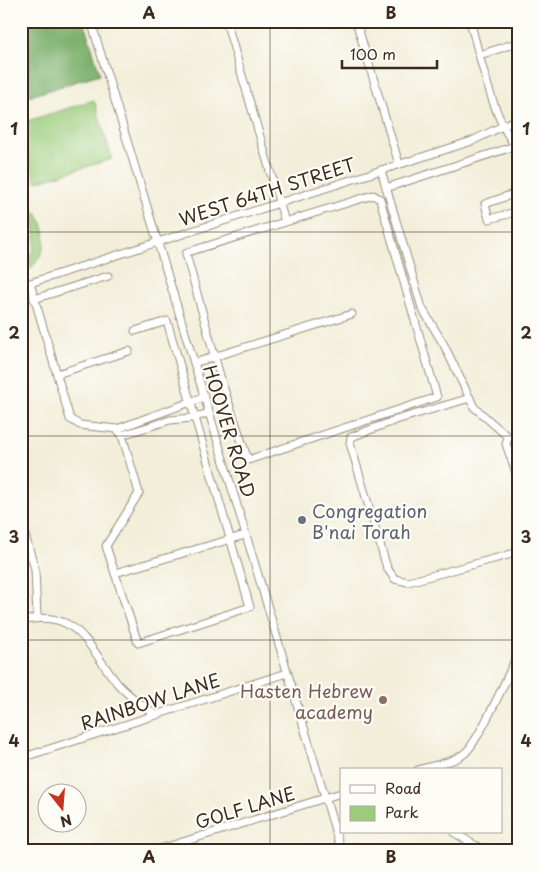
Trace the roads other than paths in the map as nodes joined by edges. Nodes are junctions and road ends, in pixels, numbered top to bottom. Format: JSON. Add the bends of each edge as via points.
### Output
{"nodes":[{"id":1,"x":91,"y":21,"type":"edge"},
{"id":2,"x":226,"y":21,"type":"edge"},
{"id":3,"x":356,"y":21,"type":"edge"},
{"id":4,"x":470,"y":21,"type":"edge"},
{"id":5,"x":519,"y":42,"type":"edge"},
{"id":6,"x":480,"y":55,"type":"junction"},
{"id":7,"x":519,"y":118,"type":"edge"},
{"id":8,"x":504,"y":126,"type":"junction"},
{"id":9,"x":517,"y":148,"type":"edge"},
{"id":10,"x":399,"y":164,"type":"junction"},
{"id":11,"x":381,"y":170,"type":"junction"},
{"id":12,"x":386,"y":188,"type":"junction"},
{"id":13,"x":519,"y":192,"type":"edge"},
{"id":14,"x":280,"y":203,"type":"junction"},
{"id":15,"x":519,"y":211,"type":"edge"},
{"id":16,"x":285,"y":222,"type":"junction"},
{"id":17,"x":158,"y":242,"type":"junction"},
{"id":18,"x":108,"y":276,"type":"dead end"},
{"id":19,"x":30,"y":283,"type":"junction"},
{"id":20,"x":21,"y":286,"type":"edge"},
{"id":21,"x":34,"y":298,"type":"junction"},
{"id":22,"x":352,"y":314,"type":"dead end"},
{"id":23,"x":135,"y":331,"type":"dead end"},
{"id":24,"x":129,"y":351,"type":"dead end"},
{"id":25,"x":215,"y":356,"type":"junction"},
{"id":26,"x":194,"y":363,"type":"junction"},
{"id":27,"x":57,"y":374,"type":"junction"},
{"id":28,"x":204,"y":397,"type":"junction"},
{"id":29,"x":470,"y":398,"type":"junction"},
{"id":30,"x":191,"y":401,"type":"junction"},
{"id":31,"x":209,"y":413,"type":"junction"},
{"id":32,"x":196,"y":417,"type":"junction"},
{"id":33,"x":116,"y":429,"type":"junction"},
{"id":34,"x":519,"y":432,"type":"edge"},
{"id":35,"x":122,"y":435,"type":"junction"},
{"id":36,"x":508,"y":437,"type":"junction"},
{"id":37,"x":519,"y":482,"type":"edge"},
{"id":38,"x":21,"y":522,"type":"edge"},
{"id":39,"x":246,"y":535,"type":"junction"},
{"id":40,"x":232,"y":539,"type":"junction"},
{"id":41,"x":519,"y":552,"type":"edge"},
{"id":42,"x":115,"y":573,"type":"junction"},
{"id":43,"x":37,"y":617,"type":"junction"},
{"id":44,"x":21,"y":621,"type":"edge"},
{"id":45,"x":519,"y":650,"type":"edge"},
{"id":46,"x":287,"y":673,"type":"junction"},
{"id":47,"x":156,"y":714,"type":"junction"},
{"id":48,"x":21,"y":758,"type":"edge"},
{"id":49,"x":425,"y":768,"type":"edge"},
{"id":50,"x":340,"y":793,"type":"edge"},
{"id":51,"x":325,"y":798,"type":"junction"},
{"id":52,"x":456,"y":834,"type":"edge"},
{"id":53,"x":157,"y":850,"type":"edge"},
{"id":54,"x":341,"y":850,"type":"edge"},
{"id":55,"x":483,"y":850,"type":"edge"}],
"edges":[{"from":1,"to":17,"type":"street","name":"HOOVER ROAD"},
{"from":2,"to":14,"type":"street"},
{"from":3,"to":10,"type":"street"},
{"from":4,"to":6,"type":"street"},
{"from":5,"to":6,"type":"street"},
{"from":6,"to":8,"type":"street"},
{"from":7,"to":8,"type":"street","name":"WEST 64TH STREET"},
{"from":8,"to":9,"type":"street"},
{"from":8,"to":10,"type":"street","name":"WEST 64TH STREET","via":[[472,141]]},
{"from":9,"to":12,"type":"street"},
{"from":10,"to":11,"type":"street","name":"WEST 64TH STREET"},
{"from":11,"to":12,"type":"street"},
{"from":11,"to":14,"type":"street","name":"WEST 64TH STREET"},
{"from":12,"to":29,"type":"street","via":[[422,308]]},
{"from":13,"to":15,"type":"street","via":[[485,204],[490,219]]},
{"from":14,"to":16,"type":"street"},
{"from":14,"to":17,"type":"street","name":"WEST 64TH STREET"},
{"from":16,"to":25,"type":"street","via":[[186,254]]},
{"from":16,"to":25,"type":"street","via":[[377,196],[437,397],[248,460]]},
{"from":17,"to":19,"type":"street","name":"WEST 64TH STREET"},
{"from":17,"to":26,"type":"street","name":"HOOVER ROAD"},
{"from":18,"to":21,"type":"street"},
{"from":19,"to":20,"type":"street","name":"WEST 64TH STREET"},
{"from":19,"to":21,"type":"street"},
{"from":21,"to":27,"type":"street"},
{"from":22,"to":25,"type":"street"},
{"from":23,"to":30,"type":"street","name":"HOOVER ROAD","via":[[167,321]]},
{"from":24,"to":27,"type":"street"},
{"from":25,"to":26,"type":"street"},
{"from":26,"to":28,"type":"street","name":"HOOVER ROAD"},
{"from":27,"to":33,"type":"street","via":[[70,419],[75,423]]},
{"from":28,"to":30,"type":"street"},
{"from":28,"to":31,"type":"street","name":"HOOVER ROAD"},
{"from":29,"to":36,"type":"street","via":[[478,413]]},
{"from":29,"to":41,"type":"street","via":[[396,420],[350,438],[387,568],[398,581],[408,582]]},
{"from":30,"to":32,"type":"street","name":"HOOVER ROAD"},
{"from":30,"to":33,"type":"street"},
{"from":31,"to":32,"type":"street"},
{"from":31,"to":39,"type":"street","name":"HOOVER ROAD"},
{"from":32,"to":35,"type":"street","via":[[170,420]]},
{"from":32,"to":40,"type":"street","name":"HOOVER ROAD"},
{"from":33,"to":35,"type":"street"},
{"from":34,"to":36,"type":"street"},
{"from":35,"to":42,"type":"street","via":[[139,493],[106,546]]},
{"from":36,"to":37,"type":"street","via":[[506,444]]},
{"from":38,"to":43,"type":"street","via":[[36,574]]},
{"from":39,"to":40,"type":"street"},
{"from":39,"to":46,"type":"street","name":"HOOVER ROAD"},
{"from":40,"to":42,"type":"street"},
{"from":40,"to":42,"type":"street","name":"HOOVER ROAD","via":[[250,608],[138,643]]},
{"from":43,"to":44,"type":"street"},
{"from":43,"to":47,"type":"street","via":[[58,621],[84,636],[118,684],[135,701]]},
{"from":45,"to":49,"type":"street","via":[[469,749],[454,759]]},
{"from":46,"to":47,"type":"street","name":"RAINBOW LANE"},
{"from":46,"to":51,"type":"street","name":"HOOVER ROAD"},
{"from":47,"to":48,"type":"street","name":"RAINBOW LANE"},
{"from":50,"to":51,"type":"street","name":"GOLF LANE"},
{"from":51,"to":53,"type":"street","name":"GOLF LANE"},
{"from":51,"to":54,"type":"street","name":"HOOVER ROAD"},
{"from":52,"to":55,"type":"street"}]}
